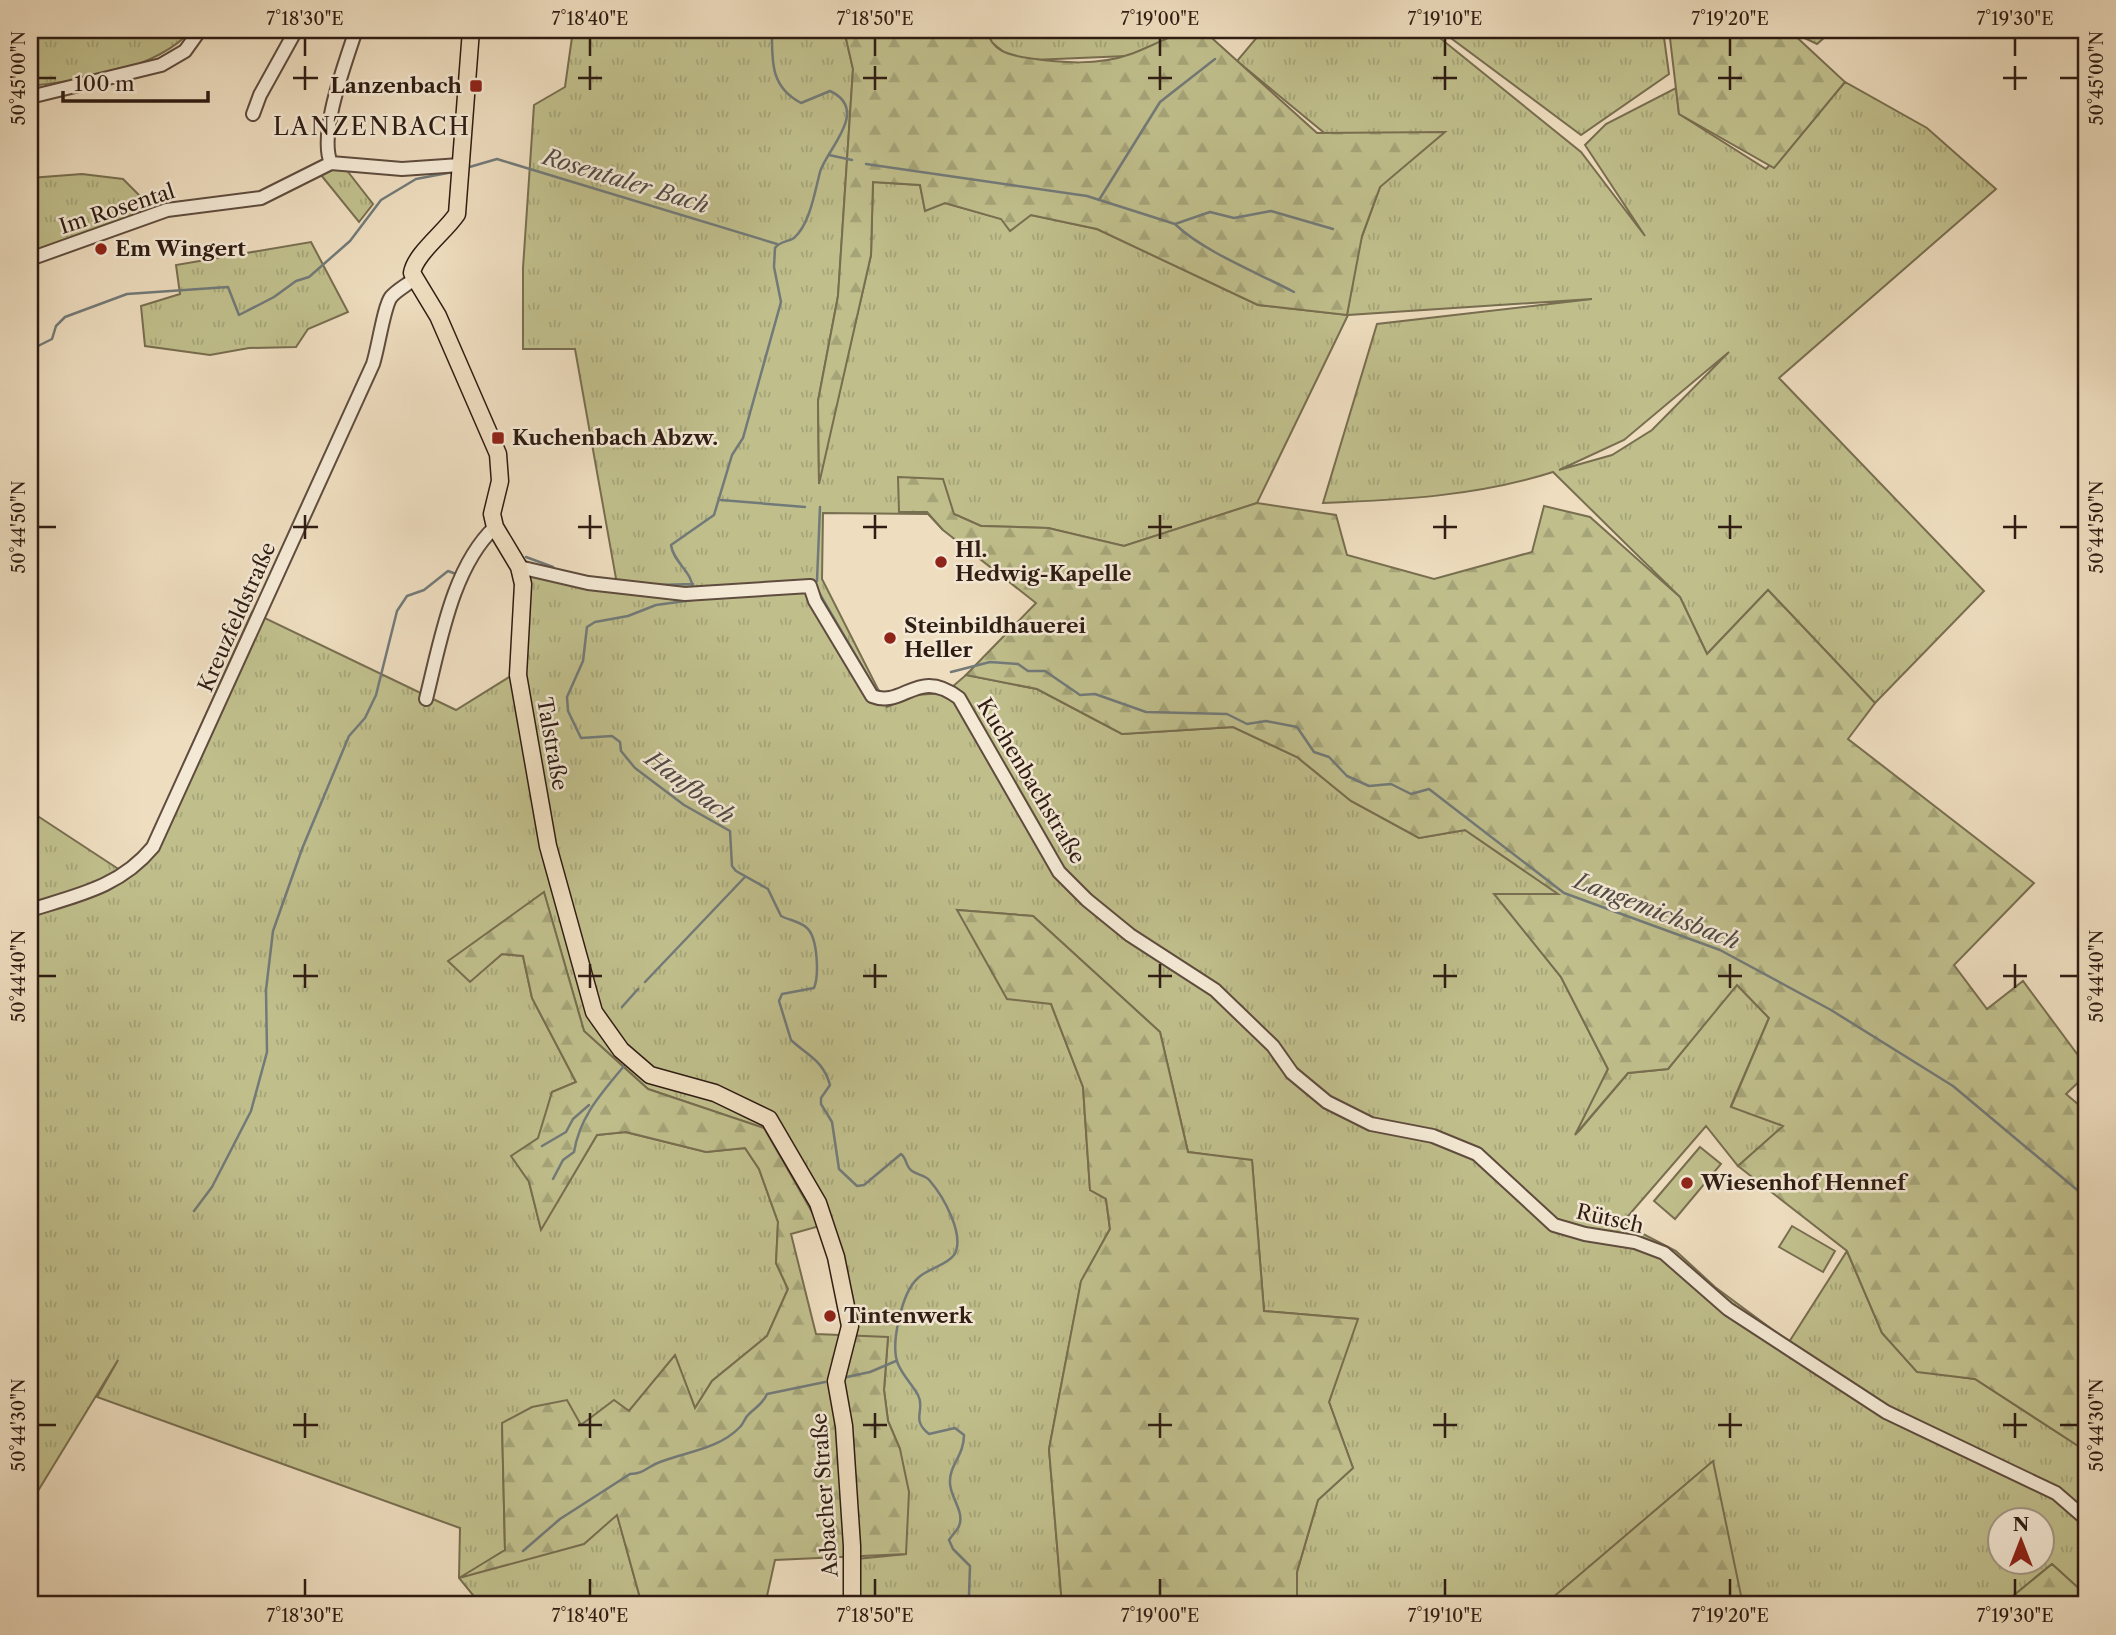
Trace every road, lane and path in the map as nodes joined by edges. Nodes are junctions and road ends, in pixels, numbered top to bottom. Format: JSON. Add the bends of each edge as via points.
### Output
{"nodes":[{"id":1,"x":200,"y":30,"type":"edge"},
{"id":2,"x":296,"y":30,"type":"edge"},
{"id":3,"x":356,"y":30,"type":"edge"},
{"id":4,"x":471,"y":30,"type":"edge"},
{"id":5,"x":30,"y":97,"type":"edge"},
{"id":6,"x":253,"y":114,"type":"dead end"},
{"id":7,"x":331,"y":163,"type":"junction"},
{"id":8,"x":460,"y":165,"type":"junction"},
{"id":9,"x":30,"y":260,"type":"edge"},
{"id":10,"x":414,"y":279,"type":"junction"},
{"id":11,"x":495,"y":527,"type":"junction"},
{"id":12,"x":519,"y":567,"type":"junction"},
{"id":13,"x":426,"y":699,"type":"dead end"},
{"id":14,"x":30,"y":910,"type":"edge"},
{"id":15,"x":1180,"y":965,"type":"joint"},
{"id":16,"x":836,"y":1381,"type":"joint"},
{"id":17,"x":2086,"y":1520,"type":"edge"},
{"id":18,"x":852,"y":1605,"type":"edge"}],
"edges":[{"from":1,"to":5,"type":"street","via":[[185,51],[161,65]]},
{"from":2,"to":6,"type":"street"},
{"from":3,"to":7,"type":"street","via":[[327,132]]},
{"from":4,"to":8,"type":"main road"},
{"from":7,"to":8,"type":"street","via":[[402,169]]},
{"from":7,"to":9,"type":"street","name":"Im Rosental","via":[[261,198],[167,209]]},
{"from":8,"to":10,"type":"main road","via":[[457,214],[445,233],[417,259]]},
{"from":10,"to":11,"type":"main road","via":[[439,316],[498,454],[500,481],[492,514]]},
{"from":10,"to":14,"type":"street","name":"Kreuzfeldstraße","via":[[391,297],[385,309],[373,364],[153,847],[120,878]]},
{"from":11,"to":12,"type":"main road","name":"Talstraße"},
{"from":11,"to":13,"type":"street","via":[[481,541],[450,605]]},
{"from":12,"to":15,"type":"street","name":"Kuchenbachstraße","via":[[588,583],[685,594],[810,586],[872,696],[889,699],[919,686],[934,685],[959,698],[1059,872],[1130,935]]},
{"from":12,"to":16,"type":"main road","name":"Talstraße","via":[[523,584],[518,675],[548,846],[594,1012],[621,1050],[650,1075],[715,1093],[769,1119],[818,1203],[836,1257],[850,1326]]},
{"from":15,"to":17,"type":"street","name":"Rütsch","via":[[1215,990],[1273,1046],[1292,1073],[1327,1102],[1371,1124],[1433,1136],[1477,1154],[1554,1225],[1635,1242],[1664,1253],[1728,1309],[1886,1412],[2056,1493]]},
{"from":16,"to":18,"type":"main road","name":"Asbacher Straße","via":[[844,1426]]}]}
